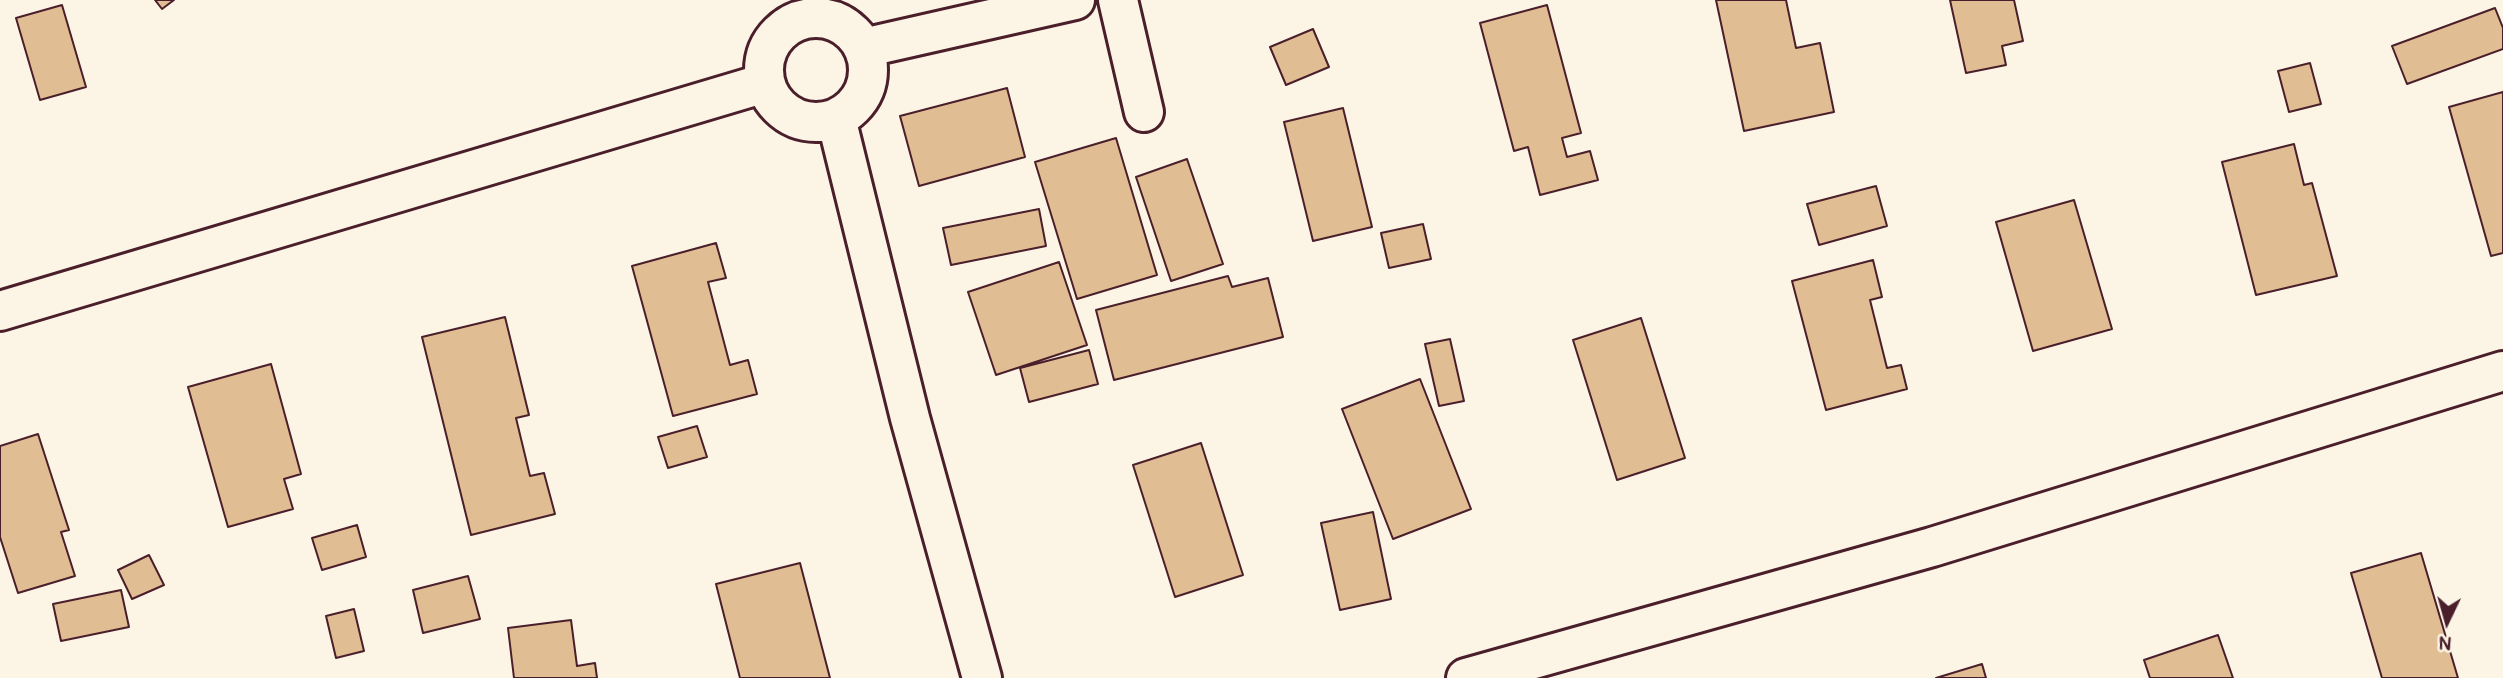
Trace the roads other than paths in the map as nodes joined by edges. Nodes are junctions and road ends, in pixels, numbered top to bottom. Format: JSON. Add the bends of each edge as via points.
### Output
{"nodes":[{"id":1,"x":1075,"y":0,"type":"edge"},
{"id":2,"x":1118,"y":0,"type":"edge"},
{"id":3,"x":800,"y":10,"type":"edge"},
{"id":4,"x":863,"y":48,"type":"junction"},
{"id":5,"x":765,"y":83,"type":"junction"},
{"id":6,"x":1144,"y":112,"type":"dead end"},
{"id":7,"x":836,"y":118,"type":"junction"},
{"id":8,"x":0,"y":311,"type":"edge"},
{"id":9,"x":2503,"y":371,"type":"edge"},
{"id":10,"x":982,"y":678,"type":"edge"},
{"id":11,"x":1466,"y":678,"type":"edge"}],
"edges":[{"from":1,"to":4,"type":"street"},
{"from":2,"to":6,"type":"street"},
{"from":3,"to":4,"type":"street","via":[[839,24],[854,34]]},
{"from":3,"to":5,"type":"street","via":[[771,44],[764,63]]},
{"from":4,"to":7,"type":"street","via":[[869,68],[865,89],[854,106]]},
{"from":5,"to":7,"type":"street","via":[[779,106],[801,120]]},
{"from":5,"to":8,"type":"street"},
{"from":7,"to":10,"type":"street","via":[[909,418]]},
{"from":9,"to":11,"type":"street","via":[[1931,547]]}]}
